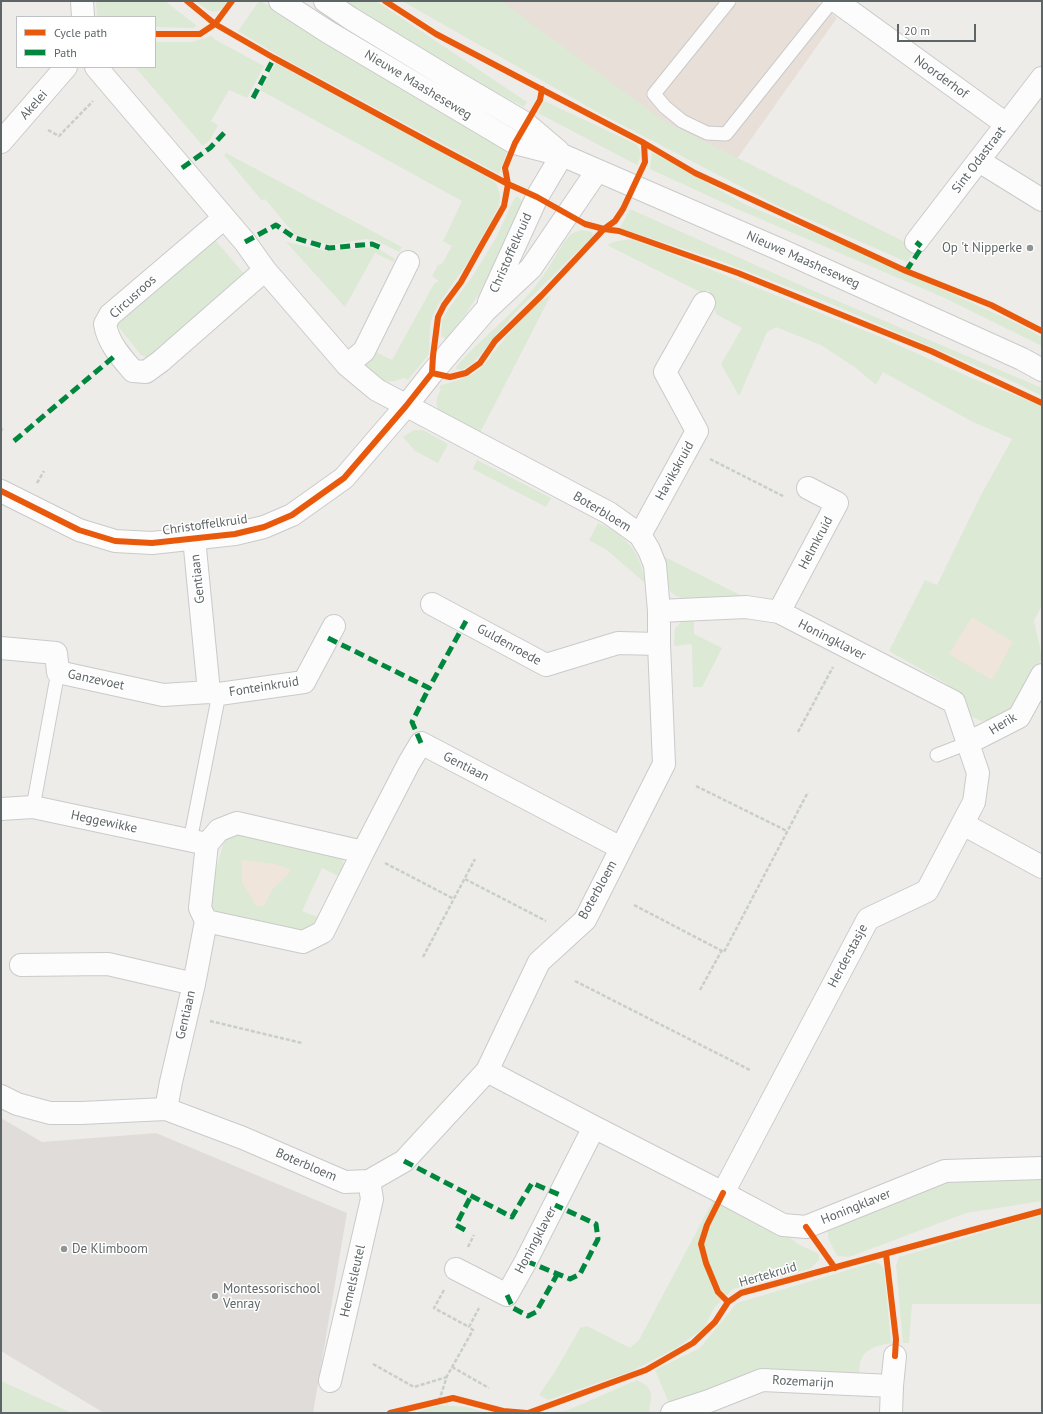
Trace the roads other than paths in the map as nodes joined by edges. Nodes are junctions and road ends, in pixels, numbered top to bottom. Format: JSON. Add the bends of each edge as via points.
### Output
{"nodes":[{"id":1,"x":82,"y":1,"type":"edge"},
{"id":2,"x":280,"y":1,"type":"edge"},
{"id":3,"x":325,"y":1,"type":"edge"},
{"id":4,"x":729,"y":1,"type":"edge"},
{"id":5,"x":832,"y":1,"type":"edge"},
{"id":6,"x":836,"y":1,"type":"edge"},
{"id":7,"x":83,"y":16,"type":"edge"},
{"id":8,"x":65,"y":68,"type":"edge"},
{"id":9,"x":97,"y":68,"type":"edge"},
{"id":10,"x":1042,"y":78,"type":"edge"},
{"id":11,"x":1006,"y":124,"type":"junction"},
{"id":12,"x":1,"y":142,"type":"edge"},
{"id":13,"x":562,"y":154,"type":"junction"},
{"id":14,"x":979,"y":161,"type":"junction"},
{"id":15,"x":598,"y":171,"type":"junction"},
{"id":16,"x":1042,"y":200,"type":"edge"},
{"id":17,"x":224,"y":218,"type":"junction"},
{"id":18,"x":916,"y":242,"type":"dead end"},
{"id":19,"x":408,"y":262,"type":"dead end"},
{"id":20,"x":264,"y":270,"type":"junction"},
{"id":21,"x":704,"y":303,"type":"dead end"},
{"id":22,"x":485,"y":312,"type":"junction"},
{"id":23,"x":347,"y":365,"type":"junction"},
{"id":24,"x":1042,"y":370,"type":"edge"},
{"id":25,"x":406,"y":406,"type":"junction"},
{"id":26,"x":808,"y":488,"type":"road end"},
{"id":27,"x":1,"y":491,"type":"edge"},
{"id":28,"x":640,"y":535,"type":"junction"},
{"id":29,"x":194,"y":538,"type":"junction"},
{"id":30,"x":432,"y":604,"type":"dead end"},
{"id":31,"x":659,"y":611,"type":"junction"},
{"id":32,"x":779,"y":612,"type":"junction"},
{"id":33,"x":334,"y":626,"type":"dead end"},
{"id":34,"x":659,"y":644,"type":"junction"},
{"id":35,"x":1,"y":648,"type":"edge"},
{"id":36,"x":58,"y":672,"type":"junction"},
{"id":37,"x":1042,"y":675,"type":"edge"},
{"id":38,"x":214,"y":693,"type":"junction"},
{"id":39,"x":968,"y":743,"type":"junction"},
{"id":40,"x":937,"y":755,"type":"dead end"},
{"id":41,"x":34,"y":807,"type":"junction"},
{"id":42,"x":1,"y":809,"type":"edge"},
{"id":43,"x":963,"y":824,"type":"junction"},
{"id":44,"x":199,"y":843,"type":"junction"},
{"id":45,"x":621,"y":848,"type":"junction"},
{"id":46,"x":363,"y":852,"type":"junction"},
{"id":47,"x":1042,"y":867,"type":"edge"},
{"id":48,"x":206,"y":921,"type":"junction"},
{"id":49,"x":21,"y":965,"type":"dead end"},
{"id":50,"x":194,"y":984,"type":"junction"},
{"id":51,"x":487,"y":1071,"type":"junction"},
{"id":52,"x":1,"y":1096,"type":"edge"},
{"id":53,"x":166,"y":1109,"type":"junction"},
{"id":54,"x":594,"y":1128,"type":"junction"},
{"id":55,"x":1042,"y":1168,"type":"edge"},
{"id":56,"x":369,"y":1181,"type":"junction"},
{"id":57,"x":724,"y":1193,"type":"junction"},
{"id":58,"x":456,"y":1269,"type":"dead end"},
{"id":59,"x":895,"y":1356,"type":"dead end"},
{"id":60,"x":330,"y":1381,"type":"dead end"},
{"id":61,"x":892,"y":1386,"type":"junction"},
{"id":62,"x":672,"y":1413,"type":"edge"},
{"id":63,"x":891,"y":1413,"type":"edge"}],
"edges":[{"from":1,"to":7,"type":"street"},
{"from":2,"to":13,"type":"street","name":"Nieuwe Maasheseweg","via":[[515,143]]},
{"from":3,"to":13,"type":"street","name":"Nieuwe Maasheseweg","via":[[525,123]]},
{"from":4,"to":5,"type":"lane","via":[[654,94],[682,121],[707,133],[726,134]]},
{"from":6,"to":11,"type":"street","name":"Noorderhof"},
{"from":8,"to":12,"type":"street","name":"Akelei"},
{"from":9,"to":17,"type":"street"},
{"from":10,"to":11,"type":"street","name":"Sint Odastraat"},
{"from":11,"to":14,"type":"street","name":"Sint Odastraat"},
{"from":13,"to":15,"type":"street","name":"Nieuwe Maasheseweg"},
{"from":13,"to":22,"type":"street","name":"Christoffelkruid","via":[[536,197]]},
{"from":14,"to":16,"type":"street"},
{"from":14,"to":18,"type":"street","name":"Sint Odastraat"},
{"from":15,"to":22,"type":"street","name":"Christoffelkruid","via":[[531,268]]},
{"from":15,"to":24,"type":"street","name":"Nieuwe Maasheseweg","via":[[781,250]]},
{"from":17,"to":20,"type":"street","via":[[245,242]]},
{"from":17,"to":20,"type":"street","name":"Circusroos","via":[[110,315],[104,324],[118,354],[133,371],[146,372]]},
{"from":19,"to":23,"type":"street","via":[[364,351]]},
{"from":20,"to":23,"type":"street"},
{"from":21,"to":28,"type":"street","name":"Havikskruid","via":[[666,372],[697,431]]},
{"from":22,"to":25,"type":"street","name":"Christoffelkruid"},
{"from":23,"to":25,"type":"street","via":[[377,390]]},
{"from":25,"to":28,"type":"street","name":"Boterbloem","via":[[609,513]]},
{"from":25,"to":29,"type":"street","name":"Christoffelkruid","via":[[344,478],[292,515],[264,527],[236,534]]},
{"from":26,"to":32,"type":"street","name":"Helmkruid","via":[[837,503]]},
{"from":27,"to":29,"type":"street","name":"Christoffelkruid","via":[[79,530],[115,540],[152,543]]},
{"from":28,"to":31,"type":"street","name":"Boterbloem","via":[[655,565]]},
{"from":29,"to":38,"type":"street","name":"Gentiaan"},
{"from":30,"to":34,"type":"street","name":"Guldenroede","via":[[546,665],[618,643]]},
{"from":31,"to":32,"type":"street","name":"Honingklaver","via":[[746,607]]},
{"from":31,"to":34,"type":"street","name":"Boterbloem"},
{"from":32,"to":39,"type":"street","name":"Honingklaver","via":[[954,702]]},
{"from":33,"to":38,"type":"street","name":"Fonteinkruid","via":[[304,682]]},
{"from":34,"to":45,"type":"street","name":"Boterbloem","via":[[664,764]]},
{"from":35,"to":36,"type":"street","name":"Ganzevoet","via":[[56,653]]},
{"from":36,"to":38,"type":"street","name":"Ganzevoet","via":[[163,695]]},
{"from":36,"to":41,"type":"lane"},
{"from":37,"to":39,"type":"street","name":"Herik","via":[[1019,717]]},
{"from":38,"to":44,"type":"lane"},
{"from":39,"to":40,"type":"lane"},
{"from":39,"to":43,"type":"street","name":"Herderstasje","via":[[978,773],[974,802]]},
{"from":41,"to":42,"type":"street","name":"Heggewikke"},
{"from":41,"to":44,"type":"street","name":"Heggewikke"},
{"from":43,"to":47,"type":"street"},
{"from":43,"to":57,"type":"street","name":"Herderstasje","via":[[927,890],[868,919]]},
{"from":44,"to":46,"type":"street","via":[[219,830],[237,823]]},
{"from":44,"to":48,"type":"street","name":"Gentiaan","via":[[200,908]]},
{"from":45,"to":46,"type":"street","name":"Gentiaan","via":[[421,743]]},
{"from":45,"to":51,"type":"street","name":"Boterbloem","via":[[585,920],[539,962]]},
{"from":46,"to":48,"type":"street","name":"Gentiaan","via":[[323,932],[303,942]]},
{"from":48,"to":50,"type":"street","name":"Gentiaan"},
{"from":49,"to":50,"type":"street","via":[[108,964]]},
{"from":50,"to":53,"type":"street","name":"Gentiaan"},
{"from":51,"to":54,"type":"street","name":"Honingklaver"},
{"from":51,"to":56,"type":"street","name":"Boterbloem","via":[[404,1161]]},
{"from":52,"to":53,"type":"street","name":"Boterbloem","via":[[17,1104],[50,1113]]},
{"from":53,"to":56,"type":"street","name":"Boterbloem","via":[[243,1138],[345,1182]]},
{"from":54,"to":57,"type":"street","name":"Honingklaver"},
{"from":54,"to":58,"type":"street","name":"Honingklaver","via":[[507,1295]]},
{"from":55,"to":57,"type":"street","name":"Honingklaver","via":[[945,1171],[806,1228],[783,1226]]},
{"from":56,"to":60,"type":"street","name":"Hemelsleutel","via":[[372,1199]]},
{"from":59,"to":61,"type":"street"},
{"from":61,"to":62,"type":"street","name":"Rozemarijn","via":[[762,1380]]},
{"from":61,"to":63,"type":"street"}]}
